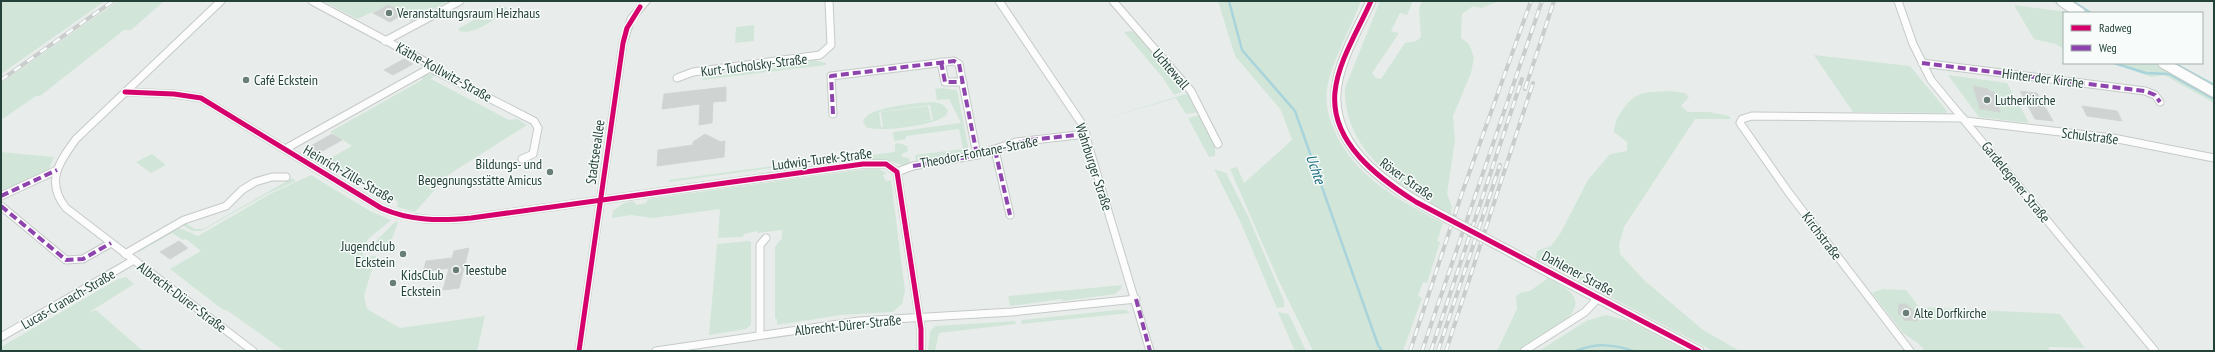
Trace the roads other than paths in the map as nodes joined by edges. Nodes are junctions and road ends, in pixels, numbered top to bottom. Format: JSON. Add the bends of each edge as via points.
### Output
{"nodes":[{"id":1,"x":221,"y":1,"type":"edge"},
{"id":2,"x":312,"y":1,"type":"edge"},
{"id":3,"x":460,"y":1,"type":"edge"},
{"id":4,"x":646,"y":1,"type":"edge"},
{"id":5,"x":829,"y":1,"type":"edge"},
{"id":6,"x":999,"y":1,"type":"edge"},
{"id":7,"x":1113,"y":1,"type":"edge"},
{"id":8,"x":1371,"y":1,"type":"edge"},
{"id":9,"x":1898,"y":1,"type":"edge"},
{"id":10,"x":2062,"y":1,"type":"edge"},
{"id":11,"x":2078,"y":12,"type":"edge"},
{"id":12,"x":385,"y":41,"type":"junction"},
{"id":13,"x":941,"y":62,"type":"junction"},
{"id":14,"x":1922,"y":63,"type":"junction"},
{"id":15,"x":2164,"y":64,"type":"edge"},
{"id":16,"x":430,"y":68,"type":"junction"},
{"id":17,"x":677,"y":78,"type":"dead end"},
{"id":18,"x":963,"y":82,"type":"junction"},
{"id":19,"x":125,"y":92,"type":"junction"},
{"id":20,"x":2214,"y":92,"type":"edge"},
{"id":21,"x":2160,"y":102,"type":"dead end"},
{"id":22,"x":833,"y":114,"type":"dead end"},
{"id":23,"x":1742,"y":119,"type":"joint"},
{"id":24,"x":1964,"y":120,"type":"junction"},
{"id":25,"x":1086,"y":134,"type":"junction"},
{"id":26,"x":1218,"y":144,"type":"dead end"},
{"id":27,"x":285,"y":149,"type":"junction"},
{"id":28,"x":995,"y":150,"type":"junction"},
{"id":29,"x":977,"y":155,"type":"junction"},
{"id":30,"x":2214,"y":158,"type":"edge"},
{"id":31,"x":522,"y":159,"type":"dead end"},
{"id":32,"x":57,"y":170,"type":"junction"},
{"id":33,"x":897,"y":172,"type":"junction"},
{"id":34,"x":286,"y":177,"type":"dead end"},
{"id":35,"x":1,"y":196,"type":"edge"},
{"id":36,"x":600,"y":200,"type":"junction"},
{"id":37,"x":1,"y":206,"type":"edge"},
{"id":38,"x":1010,"y":215,"type":"dead end"},
{"id":39,"x":1445,"y":217,"type":"joint"},
{"id":40,"x":766,"y":238,"type":"dead end"},
{"id":41,"x":111,"y":243,"type":"junction"},
{"id":42,"x":125,"y":254,"type":"junction"},
{"id":43,"x":134,"y":260,"type":"junction"},
{"id":44,"x":1598,"y":298,"type":"junction"},
{"id":45,"x":1136,"y":299,"type":"junction"},
{"id":46,"x":919,"y":318,"type":"junction"},
{"id":47,"x":760,"y":335,"type":"junction"},
{"id":48,"x":1,"y":337,"type":"edge"},
{"id":49,"x":253,"y":351,"type":"edge"},
{"id":50,"x":579,"y":351,"type":"edge"},
{"id":51,"x":656,"y":351,"type":"edge"},
{"id":52,"x":921,"y":351,"type":"edge"},
{"id":53,"x":1150,"y":351,"type":"edge"},
{"id":54,"x":1524,"y":351,"type":"edge"},
{"id":55,"x":1699,"y":351,"type":"edge"},
{"id":56,"x":1910,"y":351,"type":"edge"},
{"id":57,"x":2155,"y":351,"type":"edge"}],
"edges":[{"from":1,"to":19,"type":"street","name":"Albrecht-Dürer-Straße"},
{"from":2,"to":12,"type":"street","name":"Käthe-Kollwitz-Straße"},
{"from":3,"to":12,"type":"street"},
{"from":4,"to":36,"type":"street","name":"Stadtseeallee","via":[[634,15],[624,36]]},
{"from":5,"to":17,"type":"street","name":"Kurt-Tucholsky-Straße","via":[[831,45],[820,55],[694,72]]},
{"from":6,"to":25,"type":"street","name":"Wahrburger Straße","via":[[1077,116]]},
{"from":7,"to":26,"type":"street","name":"Uchtewall","via":[[1191,91]]},
{"from":8,"to":39,"type":"street","name":"Röxer Straße","via":[[1338,80],[1335,99],[1340,122],[1352,146],[1372,170],[1406,196]]},
{"from":9,"to":14,"type":"street","name":"Gardelegener Straße"},
{"from":10,"to":11,"type":"main road"},
{"from":12,"to":16,"type":"street","name":"Käthe-Kollwitz-Straße","via":[[424,61]]},
{"from":13,"to":18,"type":"street","via":[[957,62]]},
{"from":13,"to":18,"type":"street","via":[[944,82]]},
{"from":13,"to":22,"type":"street","via":[[831,76]]},
{"from":14,"to":21,"type":"street","name":"Hinter der Kirche","via":[[2145,91],[2155,95]]},
{"from":14,"to":24,"type":"street","name":"Gardelegener Straße","via":[[1932,80]]},
{"from":15,"to":20,"type":"main road"},
{"from":16,"to":27,"type":"street"},
{"from":16,"to":31,"type":"street","name":"Käthe-Kollwitz-Straße","via":[[534,121],[538,128],[533,154]]},
{"from":18,"to":29,"type":"street"},
{"from":19,"to":27,"type":"street","name":"Heinrich-Zille-Straße","via":[[201,98]]},
{"from":19,"to":32,"type":"street","name":"Albrecht-Dürer-Straße","via":[[76,139]]},
{"from":23,"to":24,"type":"street","name":"Schulstraße","via":[[1752,116]]},
{"from":23,"to":56,"type":"street","name":"Kirchstraße","via":[[1742,127],[1789,193]]},
{"from":24,"to":30,"type":"street","name":"Schulstraße","via":[[2113,138]]},
{"from":24,"to":57,"type":"street","name":"Gardelegener Straße"},
{"from":25,"to":28,"type":"street","name":"Theodor-Fontane-Straße","via":[[1029,140]]},
{"from":25,"to":45,"type":"street","name":"Wahrburger Straße"},
{"from":27,"to":36,"type":"street","name":"Heinrich-Zille-Straße","via":[[381,208],[420,219],[456,220]]},
{"from":28,"to":29,"type":"street","name":"Theodor-Fontane-Straße"},
{"from":28,"to":38,"type":"street"},
{"from":29,"to":33,"type":"street","name":"Theodor-Fontane-Straße","via":[[913,166]]},
{"from":32,"to":35,"type":"street"},
{"from":32,"to":41,"type":"street","name":"Albrecht-Dürer-Straße","via":[[55,188],[60,203]]},
{"from":33,"to":36,"type":"street","name":"Ludwig-Turek-Straße","via":[[886,164],[863,164]]},
{"from":33,"to":46,"type":"street"},
{"from":34,"to":42,"type":"street","via":[[272,177],[255,182],[242,190],[226,206],[184,220]]},
{"from":36,"to":50,"type":"street","name":"Stadtseeallee"},
{"from":37,"to":41,"type":"street","via":[[66,260],[83,259]]},
{"from":39,"to":44,"type":"street","name":"Dahlener Straße","bridge":true},
{"from":40,"to":47,"type":"street","via":[[760,245]]},
{"from":41,"to":42,"type":"street","name":"Albrecht-Dürer-Straße"},
{"from":42,"to":43,"type":"street","name":"Albrecht-Dürer-Straße"},
{"from":43,"to":48,"type":"street","name":"Lucas-Cranach-Straße"},
{"from":43,"to":49,"type":"street","name":"Albrecht-Dürer-Straße"},
{"from":44,"to":54,"type":"street","via":[[1585,312]]},
{"from":44,"to":55,"type":"street","name":"Dahlener Straße"},
{"from":45,"to":46,"type":"street","name":"Albrecht-Dürer-Straße","via":[[1012,312]]},
{"from":45,"to":53,"type":"street","name":"Wahrburger Straße"},
{"from":46,"to":47,"type":"street","name":"Albrecht-Dürer-Straße","via":[[859,321]]},
{"from":46,"to":52,"type":"street"},
{"from":47,"to":51,"type":"street","name":"Albrecht-Dürer-Straße"}]}
